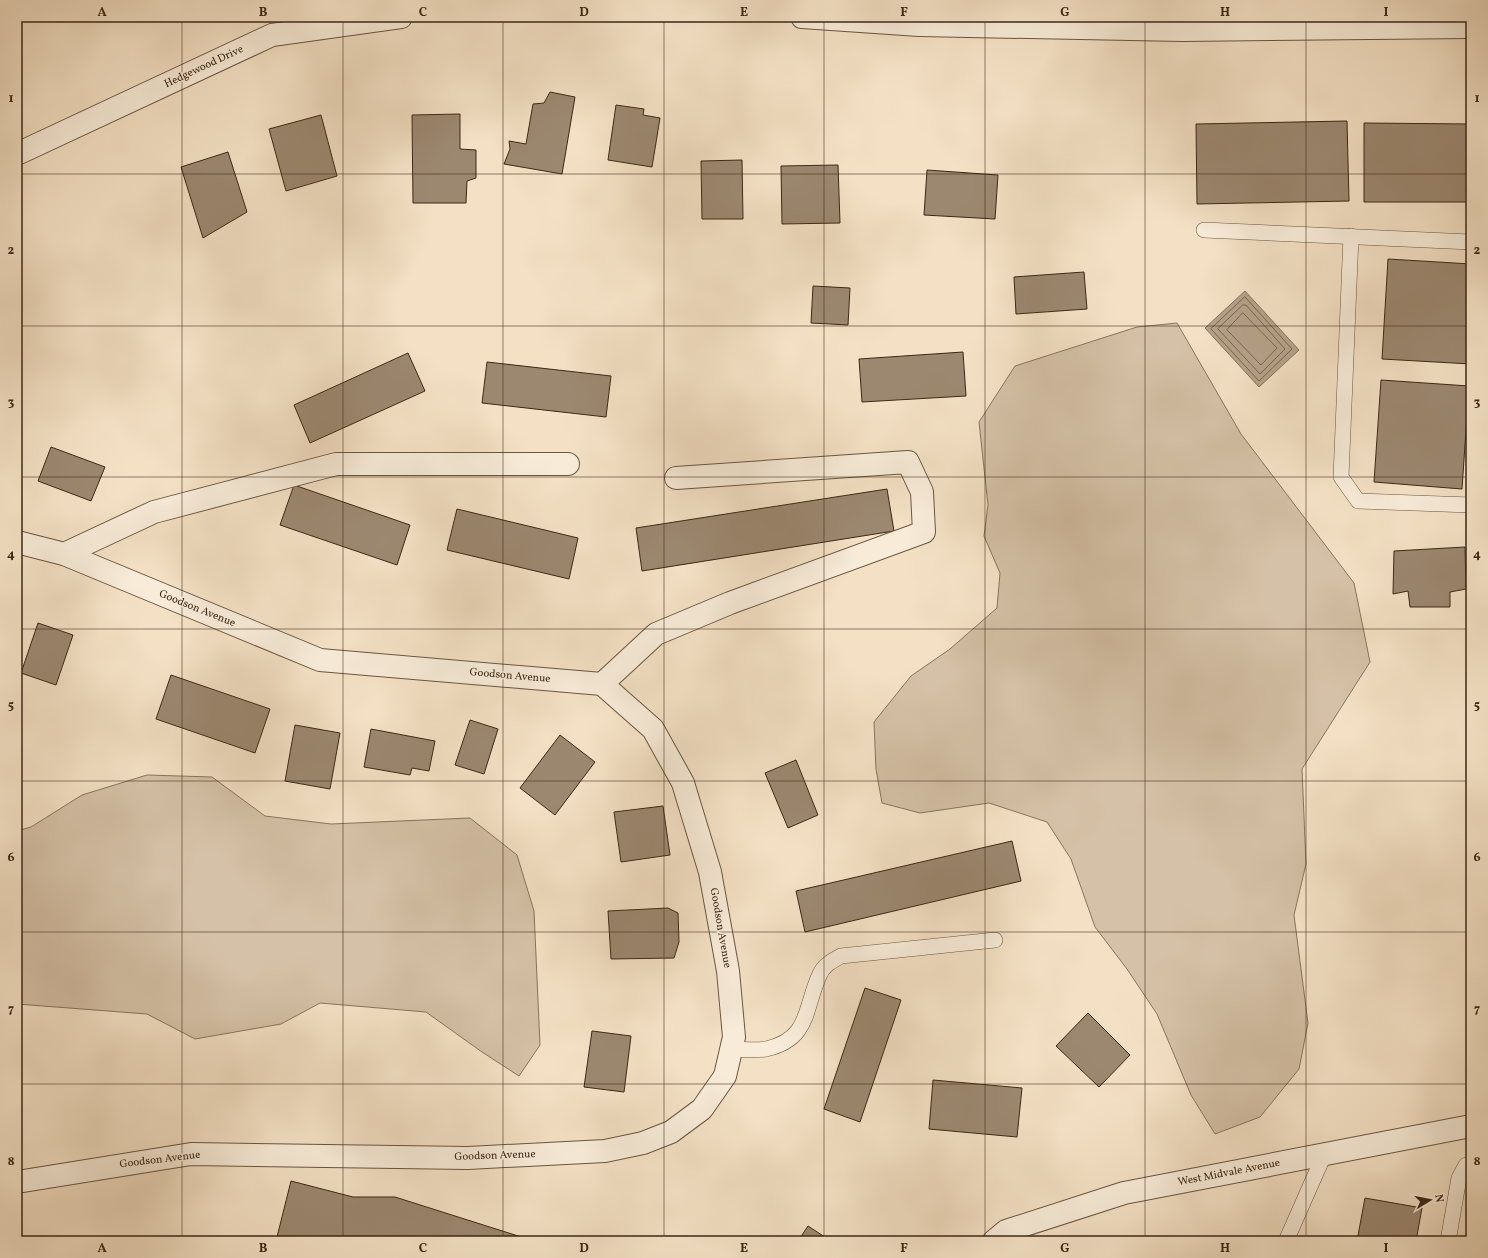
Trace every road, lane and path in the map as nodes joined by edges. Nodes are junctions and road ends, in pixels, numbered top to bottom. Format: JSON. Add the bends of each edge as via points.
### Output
{"nodes":[{"id":1,"x":401,"y":17,"type":"edge"},
{"id":2,"x":802,"y":17,"type":"edge"},
{"id":3,"x":1182,"y":24,"type":"edge"},
{"id":4,"x":270,"y":26,"type":"edge"},
{"id":5,"x":1471,"y":27,"type":"edge"},
{"id":6,"x":17,"y":154,"type":"edge"},
{"id":7,"x":1204,"y":230,"type":"dead end"},
{"id":8,"x":1351,"y":236,"type":"junction"},
{"id":9,"x":1471,"y":242,"type":"edge"},
{"id":10,"x":568,"y":464,"type":"dead end"},
{"id":11,"x":676,"y":478,"type":"dead end"},
{"id":12,"x":1471,"y":505,"type":"edge"},
{"id":13,"x":17,"y":542,"type":"edge"},
{"id":14,"x":64,"y":554,"type":"junction"},
{"id":15,"x":602,"y":684,"type":"junction"},
{"id":16,"x":995,"y":940,"type":"dead end"},
{"id":17,"x":732,"y":1049,"type":"junction"},
{"id":18,"x":1471,"y":1126,"type":"edge"},
{"id":19,"x":1324,"y":1154,"type":"junction"},
{"id":20,"x":1471,"y":1164,"type":"edge"},
{"id":21,"x":17,"y":1182,"type":"edge"},
{"id":22,"x":994,"y":1241,"type":"edge"},
{"id":23,"x":1286,"y":1241,"type":"edge"},
{"id":24,"x":1448,"y":1241,"type":"edge"}],
"edges":[{"from":1,"to":4,"type":"street","name":"Hedgewood Drive"},
{"from":2,"to":3,"type":"street","via":[[919,25]]},
{"from":3,"to":5,"type":"street"},
{"from":4,"to":6,"type":"street","name":"Hedgewood Drive"},
{"from":7,"to":8,"type":"lane"},
{"from":8,"to":9,"type":"lane"},
{"from":8,"to":12,"type":"lane","via":[[1341,477],[1358,501]]},
{"from":10,"to":14,"type":"street","via":[[336,464],[154,512]]},
{"from":11,"to":15,"type":"street","via":[[908,462],[922,492],[924,532],[730,603],[656,634]]},
{"from":13,"to":14,"type":"street","name":"Goodson Avenue"},
{"from":14,"to":15,"type":"street","name":"Goodson Avenue","via":[[320,660]]},
{"from":15,"to":17,"type":"street","name":"Goodson Avenue","via":[[653,729],[683,783],[710,872],[716,902],[728,971],[734,1037]]},
{"from":16,"to":17,"type":"lane","via":[[841,956],[829,962],[820,973],[805,1020],[798,1031],[781,1044],[764,1049]]},
{"from":17,"to":21,"type":"street","name":"Goodson Avenue","via":[[725,1076],[702,1109],[671,1132],[643,1143],[605,1151],[468,1158],[191,1154]]},
{"from":18,"to":19,"type":"street","name":"West Midvale Avenue"},
{"from":19,"to":22,"type":"street","name":"West Midvale Avenue","via":[[1124,1193],[1006,1231]]},
{"from":19,"to":23,"type":"lane"},
{"from":20,"to":24,"type":"lane","via":[[1466,1165],[1458,1178]]}]}
